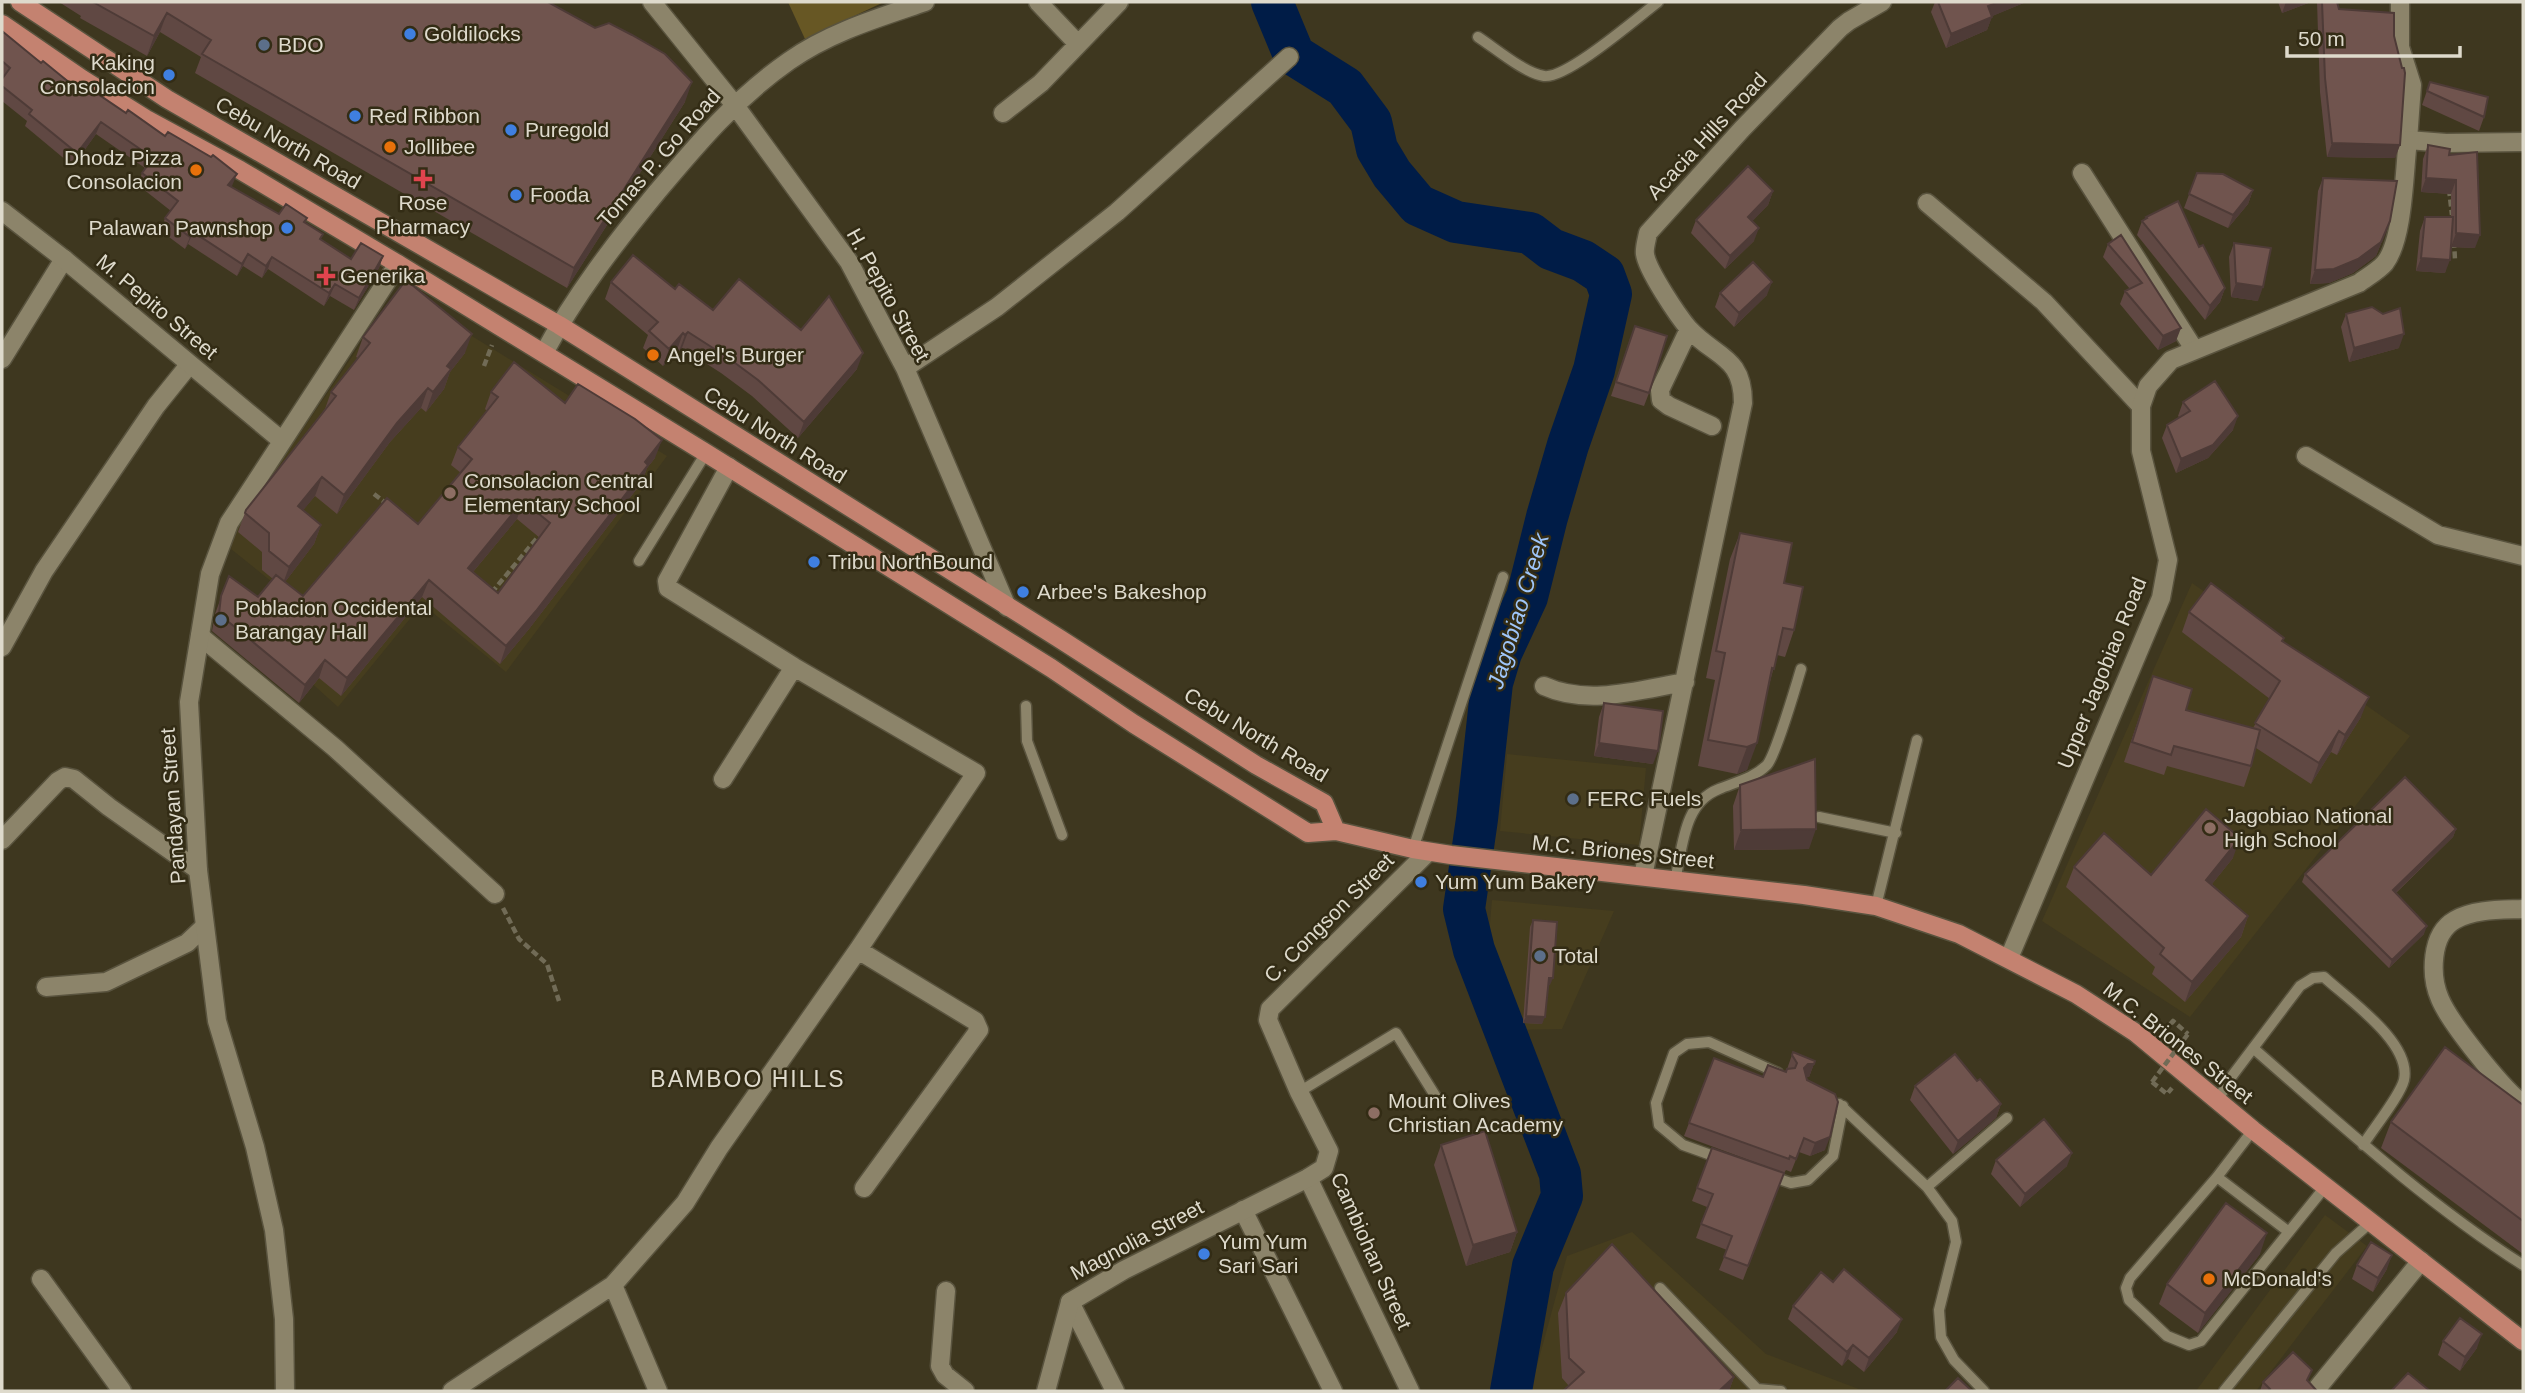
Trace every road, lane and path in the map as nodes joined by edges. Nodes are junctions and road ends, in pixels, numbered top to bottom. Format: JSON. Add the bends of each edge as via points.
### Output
{"nodes":[{"id":1,"x":20,"y":2,"type":"edge"},
{"id":2,"x":652,"y":2,"type":"edge"},
{"id":3,"x":925,"y":2,"type":"edge"},
{"id":4,"x":1038,"y":2,"type":"edge"},
{"id":5,"x":1119,"y":2,"type":"edge"},
{"id":6,"x":1658,"y":2,"type":"edge"},
{"id":7,"x":1882,"y":2,"type":"edge"},
{"id":8,"x":2400,"y":2,"type":"edge"},
{"id":9,"x":2,"y":24,"type":"edge"},
{"id":10,"x":1478,"y":37,"type":"dead end"},
{"id":11,"x":1077,"y":43,"type":"junction"},
{"id":12,"x":1289,"y":57,"type":"dead end"},
{"id":13,"x":734,"y":104,"type":"junction"},
{"id":14,"x":1003,"y":113,"type":"dead end"},
{"id":15,"x":2408,"y":140,"type":"junction"},
{"id":16,"x":2523,"y":142,"type":"edge"},
{"id":17,"x":2082,"y":173,"type":"dead end"},
{"id":18,"x":2449,"y":182,"type":"edge"},
{"id":19,"x":1927,"y":203,"type":"dead end"},
{"id":20,"x":2,"y":211,"type":"edge"},
{"id":21,"x":2452,"y":221,"type":"edge"},
{"id":22,"x":2453,"y":234,"type":"edge"},
{"id":23,"x":64,"y":259,"type":"junction"},
{"id":24,"x":2455,"y":260,"type":"dead end"},
{"id":25,"x":398,"y":264,"type":"junction"},
{"id":26,"x":559,"y":325,"type":"junction"},
{"id":27,"x":1689,"y":329,"type":"junction"},
{"id":28,"x":482,"y":338,"type":"dead end"},
{"id":29,"x":2194,"y":349,"type":"junction"},
{"id":30,"x":544,"y":353,"type":"junction"},
{"id":31,"x":2,"y":359,"type":"edge"},
{"id":32,"x":189,"y":365,"type":"junction"},
{"id":33,"x":484,"y":366,"type":"dead end"},
{"id":34,"x":905,"y":368,"type":"junction"},
{"id":35,"x":2141,"y":406,"type":"junction"},
{"id":36,"x":1712,"y":426,"type":"dead end"},
{"id":37,"x":281,"y":440,"type":"junction"},
{"id":38,"x":706,"y":453,"type":"junction"},
{"id":39,"x":2305,"y":456,"type":"dead end"},
{"id":40,"x":729,"y":467,"type":"junction"},
{"id":41,"x":374,"y":494,"type":"dead end"},
{"id":42,"x":396,"y":512,"type":"edge"},
{"id":43,"x":545,"y":528,"type":"edge"},
{"id":44,"x":2523,"y":556,"type":"edge"},
{"id":45,"x":639,"y":561,"type":"dead end"},
{"id":46,"x":1503,"y":577,"type":"dead end"},
{"id":47,"x":482,"y":582,"type":"edge"},
{"id":48,"x":1007,"y":607,"type":"junction"},
{"id":49,"x":200,"y":636,"type":"junction"},
{"id":50,"x":2,"y":647,"type":"edge"},
{"id":51,"x":794,"y":667,"type":"junction"},
{"id":52,"x":1801,"y":669,"type":"dead end"},
{"id":53,"x":1685,"y":682,"type":"junction"},
{"id":54,"x":1544,"y":686,"type":"dead end"},
{"id":55,"x":1026,"y":706,"type":"dead end"},
{"id":56,"x":1917,"y":740,"type":"dead end"},
{"id":57,"x":723,"y":779,"type":"dead end"},
{"id":58,"x":1819,"y":817,"type":"edge"},
{"id":59,"x":1336,"y":831,"type":"junction"},
{"id":60,"x":1896,"y":833,"type":"junction"},
{"id":61,"x":1062,"y":835,"type":"dead end"},
{"id":62,"x":2,"y":840,"type":"edge"},
{"id":63,"x":1421,"y":850,"type":"junction"},
{"id":64,"x":198,"y":870,"type":"junction"},
{"id":65,"x":1643,"y":876,"type":"junction"},
{"id":66,"x":1675,"y":880,"type":"junction"},
{"id":67,"x":495,"y":894,"type":"joint"},
{"id":68,"x":1876,"y":906,"type":"junction"},
{"id":69,"x":2523,"y":909,"type":"edge"},
{"id":70,"x":204,"y":927,"type":"junction"},
{"id":71,"x":858,"y":950,"type":"junction"},
{"id":72,"x":2009,"y":958,"type":"junction"},
{"id":73,"x":46,"y":987,"type":"dead end"},
{"id":74,"x":559,"y":1001,"type":"dead end"},
{"id":75,"x":1268,"y":1020,"type":"joint"},
{"id":76,"x":2189,"y":1034,"type":"dead end"},
{"id":77,"x":2253,"y":1048,"type":"junction"},
{"id":78,"x":1785,"y":1076,"type":"edge"},
{"id":79,"x":2152,"y":1082,"type":"dead end"},
{"id":80,"x":1299,"y":1092,"type":"junction"},
{"id":81,"x":1436,"y":1097,"type":"dead end"},
{"id":82,"x":2218,"y":1100,"type":"junction"},
{"id":83,"x":2523,"y":1104,"type":"edge"},
{"id":84,"x":2007,"y":1118,"type":"dead end"},
{"id":85,"x":2253,"y":1130,"type":"junction"},
{"id":86,"x":2363,"y":1144,"type":"junction"},
{"id":87,"x":1731,"y":1162,"type":"edge"},
{"id":88,"x":1755,"y":1171,"type":"edge"},
{"id":89,"x":2217,"y":1177,"type":"junction"},
{"id":90,"x":1308,"y":1178,"type":"junction"},
{"id":91,"x":1927,"y":1187,"type":"junction"},
{"id":92,"x":2325,"y":1187,"type":"junction"},
{"id":93,"x":863,"y":1188,"type":"dead end"},
{"id":94,"x":1243,"y":1210,"type":"junction"},
{"id":95,"x":2371,"y":1222,"type":"junction"},
{"id":96,"x":2289,"y":1232,"type":"junction"},
{"id":97,"x":2421,"y":1261,"type":"junction"},
{"id":98,"x":2523,"y":1265,"type":"edge"},
{"id":99,"x":41,"y":1279,"type":"dead end"},
{"id":100,"x":613,"y":1285,"type":"junction"},
{"id":101,"x":1660,"y":1288,"type":"dead end"},
{"id":102,"x":946,"y":1292,"type":"dead end"},
{"id":103,"x":1070,"y":1302,"type":"junction"},
{"id":104,"x":2523,"y":1341,"type":"edge"},
{"id":105,"x":1756,"y":1390,"type":"edge"},
{"id":106,"x":122,"y":1391,"type":"edge"},
{"id":107,"x":285,"y":1391,"type":"edge"},
{"id":108,"x":452,"y":1391,"type":"edge"},
{"id":109,"x":658,"y":1391,"type":"edge"},
{"id":110,"x":965,"y":1391,"type":"edge"},
{"id":111,"x":1046,"y":1391,"type":"edge"},
{"id":112,"x":1115,"y":1391,"type":"edge"},
{"id":113,"x":1333,"y":1391,"type":"edge"},
{"id":114,"x":1410,"y":1391,"type":"edge"},
{"id":115,"x":1781,"y":1391,"type":"edge"},
{"id":116,"x":1984,"y":1391,"type":"edge"},
{"id":117,"x":2224,"y":1391,"type":"edge"},
{"id":118,"x":2315,"y":1391,"type":"edge"}],
"edges":[{"from":1,"to":26,"type":"main road","name":"Cebu North Road","via":[[167,99]]},
{"from":2,"to":13,"type":"street","name":"H. Pepito Street"},
{"from":3,"to":13,"type":"street","name":"Tomas P. Go Road","via":[[850,27],[790,60]]},
{"from":4,"to":11,"type":"street"},
{"from":5,"to":11,"type":"street"},
{"from":6,"to":10,"type":"lane","via":[[1582,60],[1550,75],[1530,70]]},
{"from":7,"to":27,"type":"street","name":"Acacia Hills Road","via":[[1840,29],[1648,233],[1645,254],[1652,274]]},
{"from":8,"to":15,"type":"street","name":"Upper Jagobiao Road","via":[[2400,47],[2412,85]]},
{"from":9,"to":25,"type":"main road","via":[[135,112]]},
{"from":11,"to":14,"type":"street","via":[[1041,83]]},
{"from":12,"to":34,"type":"street","via":[[1117,212],[997,307]]},
{"from":13,"to":26,"type":"street","name":"Tomas P. Go Road","via":[[616,242]]},
{"from":13,"to":34,"type":"street","name":"H. Pepito Street","via":[[849,262]]},
{"from":15,"to":16,"type":"street"},
{"from":15,"to":29,"type":"street","name":"Upper Jagobiao Road","via":[[2400,216],[2385,263],[2359,283]]},
{"from":17,"to":29,"type":"street"},
{"from":18,"to":21,"type":"path"},
{"from":19,"to":35,"type":"street","via":[[2044,302]]},
{"from":20,"to":23,"type":"street","name":"M. Pepito Street"},
{"from":22,"to":24,"type":"path"},
{"from":23,"to":31,"type":"street"},
{"from":23,"to":32,"type":"street","name":"M. Pepito Street"},
{"from":25,"to":30,"type":"main road"},
{"from":25,"to":37,"type":"street","name":"Pandayan Street"},
{"from":26,"to":30,"type":"street","name":"Tomas P. Go Road"},
{"from":26,"to":48,"type":"main road","name":"Cebu North Road"},
{"from":27,"to":36,"type":"street","via":[[1660,390],[1661,400]]},
{"from":27,"to":53,"type":"street","name":"Acacia Hills Road","via":[[1732,365],[1743,383],[1743,403]]},
{"from":28,"to":33,"type":"path","via":[[493,345]]},
{"from":29,"to":35,"type":"street","name":"Upper Jagobiao Road","via":[[2171,360],[2148,386]]},
{"from":30,"to":38,"type":"main road"},
{"from":32,"to":37,"type":"street","name":"M. Pepito Street"},
{"from":32,"to":50,"type":"street","via":[[44,570]]},
{"from":34,"to":48,"type":"street","name":"H. Pepito Street"},
{"from":35,"to":72,"type":"street","name":"Upper Jagobiao Road","via":[[2141,451],[2168,560],[2161,598]]},
{"from":37,"to":49,"type":"street","name":"Pandayan Street","via":[[229,523],[210,574]]},
{"from":38,"to":40,"type":"main road"},
{"from":38,"to":45,"type":"lane"},
{"from":39,"to":44,"type":"street","via":[[2438,535]]},
{"from":40,"to":51,"type":"street","via":[[667,581],[668,588]]},
{"from":40,"to":59,"type":"main road","via":[[1308,833]]},
{"from":41,"to":42,"type":"path"},
{"from":43,"to":47,"type":"path","via":[[493,591]]},
{"from":46,"to":63,"type":"lane"},
{"from":48,"to":59,"type":"main road","name":"Cebu North Road","via":[[1324,803]]},
{"from":49,"to":64,"type":"street","name":"Pandayan Street","via":[[189,702]]},
{"from":49,"to":67,"type":"street","via":[[335,748]]},
{"from":51,"to":57,"type":"street"},
{"from":51,"to":71,"type":"street","via":[[976,773]]},
{"from":52,"to":66,"type":"lane","via":[[1769,763],[1752,777],[1716,790],[1695,805]]},
{"from":53,"to":54,"type":"street","via":[[1580,697]]},
{"from":53,"to":65,"type":"street","name":"Acacia Hills Road"},
{"from":55,"to":61,"type":"lane","via":[[1027,741]]},
{"from":56,"to":60,"type":"lane"},
{"from":58,"to":60,"type":"lane"},
{"from":59,"to":63,"type":"main road","name":"M.C. Briones Street"},
{"from":60,"to":68,"type":"lane"},
{"from":62,"to":64,"type":"street","via":[[65,777],[74,779]]},
{"from":63,"to":65,"type":"main road","name":"M.C. Briones Street"},
{"from":63,"to":75,"type":"street","name":"C. Congson Street","via":[[1270,1009]]},
{"from":64,"to":70,"type":"street","name":"Pandayan Street"},
{"from":65,"to":66,"type":"main road","name":"M.C. Briones Street"},
{"from":66,"to":68,"type":"main road","name":"M.C. Briones Street"},
{"from":67,"to":74,"type":"path","via":[[519,939],[547,964]]},
{"from":68,"to":72,"type":"main road","name":"M.C. Briones Street","via":[[1959,934]]},
{"from":69,"to":83,"type":"street","via":[[2469,914],[2452,922],[2434,953],[2434,974],[2440,999],[2453,1019]]},
{"from":70,"to":73,"type":"street","via":[[187,943],[106,982]]},
{"from":70,"to":107,"type":"street","name":"Pandayan Street","via":[[217,1021],[255,1147],[274,1230],[284,1319]]},
{"from":71,"to":93,"type":"street","via":[[975,1021],[979,1030]]},
{"from":71,"to":100,"type":"street","via":[[685,1203]]},
{"from":72,"to":82,"type":"main road","name":"M.C. Briones Street","via":[[2136,1033]]},
{"from":75,"to":80,"type":"street","name":"Cambiohan Street"},
{"from":76,"to":79,"type":"path","bridge":true},
{"from":77,"to":82,"type":"lane"},
{"from":77,"to":86,"type":"lane"},
{"from":77,"to":86,"type":"lane","via":[[2300,986],[2324,977],[2389,1036],[2404,1062],[2403,1082]]},
{"from":78,"to":87,"type":"lane","via":[[1709,1042],[1687,1044],[1674,1053],[1656,1103],[1659,1125],[1684,1145]]},
{"from":80,"to":81,"type":"lane","via":[[1396,1033]]},
{"from":80,"to":90,"type":"street","name":"Cambiohan Street","via":[[1329,1151],[1324,1168]]},
{"from":82,"to":85,"type":"main road","name":"M.C. Briones Street"},
{"from":84,"to":91,"type":"lane"},
{"from":85,"to":89,"type":"lane"},
{"from":85,"to":92,"type":"main road","name":"M.C. Briones Street"},
{"from":86,"to":98,"type":"lane"},
{"from":88,"to":91,"type":"lane","via":[[1791,1183],[1808,1180],[1833,1156],[1838,1103]]},
{"from":89,"to":96,"type":"lane"},
{"from":89,"to":96,"type":"lane","via":[[2126,1288],[2129,1300],[2167,1336],[2189,1345],[2201,1341]]},
{"from":90,"to":94,"type":"street","name":"Magnolia Street"},
{"from":90,"to":114,"type":"street","name":"Cambiohan Street"},
{"from":91,"to":116,"type":"lane","via":[[1952,1221],[1956,1241],[1939,1310],[1941,1337],[1954,1360]]},
{"from":92,"to":95,"type":"main road","name":"M.C. Briones Street"},
{"from":92,"to":96,"type":"lane"},
{"from":94,"to":103,"type":"street","name":"Magnolia Street","via":[[1124,1269]]},
{"from":94,"to":113,"type":"street"},
{"from":95,"to":97,"type":"main road","name":"M.C. Briones Street"},
{"from":95,"to":117,"type":"lane","via":[[2336,1253]]},
{"from":97,"to":104,"type":"main road","name":"M.C. Briones Street"},
{"from":97,"to":118,"type":"street"},
{"from":99,"to":106,"type":"street"},
{"from":100,"to":108,"type":"street"},
{"from":100,"to":109,"type":"street"},
{"from":101,"to":105,"type":"lane"},
{"from":102,"to":110,"type":"street","via":[[940,1366]]},
{"from":103,"to":111,"type":"street","name":"Magnolia Street"},
{"from":103,"to":112,"type":"street"},
{"from":105,"to":115,"type":"lane"}]}
